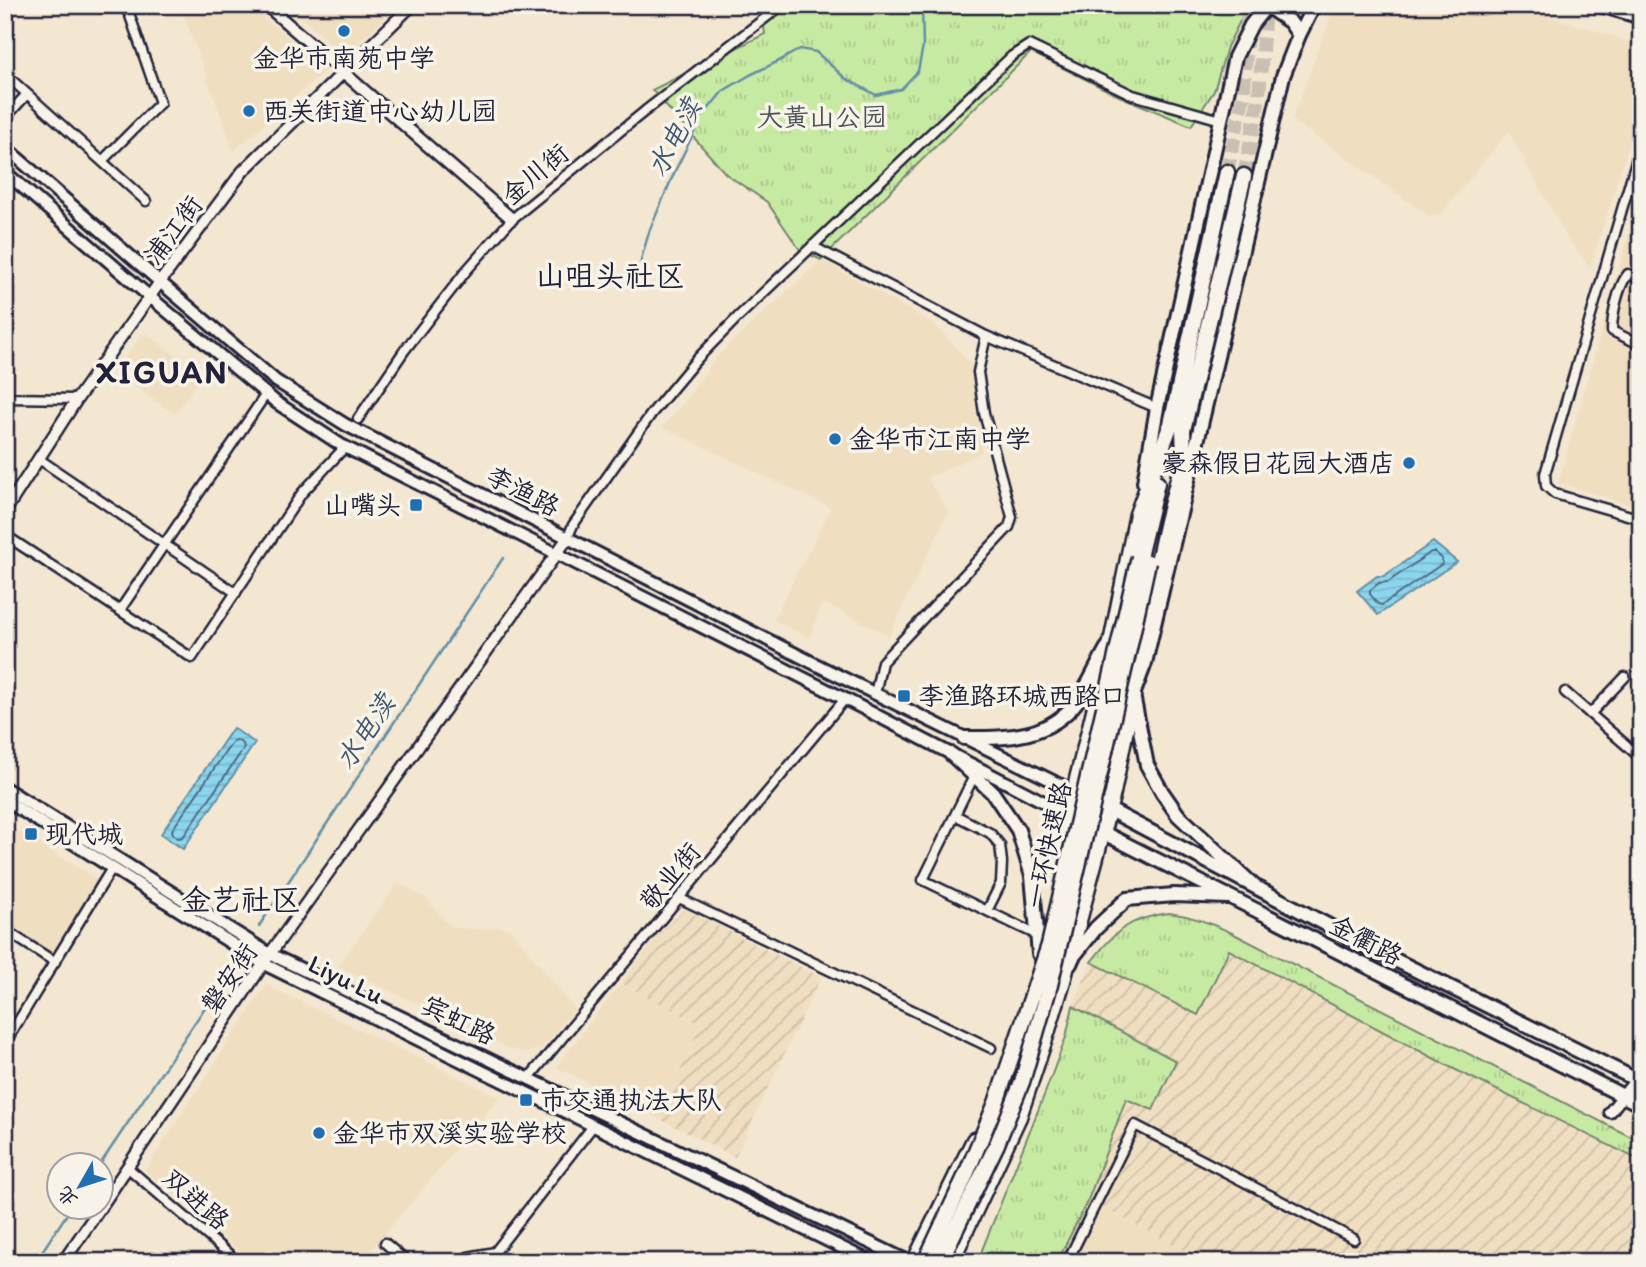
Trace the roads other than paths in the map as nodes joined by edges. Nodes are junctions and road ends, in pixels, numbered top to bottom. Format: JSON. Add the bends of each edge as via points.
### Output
{"nodes":[{"id":1,"x":121,"y":5,"type":"edge"},
{"id":2,"x":266,"y":5,"type":"edge"},
{"id":3,"x":412,"y":5,"type":"edge"},
{"id":4,"x":782,"y":5,"type":"edge"},
{"id":5,"x":1314,"y":5,"type":"edge"},
{"id":6,"x":1597,"y":5,"type":"edge"},
{"id":7,"x":1267,"y":6,"type":"edge"},
{"id":8,"x":1641,"y":18,"type":"edge"},
{"id":9,"x":1299,"y":35,"type":"junction"},
{"id":10,"x":343,"y":72,"type":"junction"},
{"id":11,"x":5,"y":75,"type":"edge"},
{"id":12,"x":27,"y":94,"type":"junction"},
{"id":13,"x":5,"y":118,"type":"edge"},
{"id":14,"x":1221,"y":120,"type":"junction"},
{"id":15,"x":1641,"y":144,"type":"edge"},
{"id":16,"x":5,"y":147,"type":"edge"},
{"id":17,"x":102,"y":161,"type":"junction"},
{"id":18,"x":5,"y":172,"type":"edge"},
{"id":19,"x":1227,"y":172,"type":"tunnel mouth"},
{"id":20,"x":1244,"y":176,"type":"tunnel mouth"},
{"id":21,"x":146,"y":201,"type":"dead end"},
{"id":22,"x":512,"y":219,"type":"junction"},
{"id":23,"x":812,"y":246,"type":"junction"},
{"id":24,"x":1641,"y":279,"type":"edge"},
{"id":25,"x":160,"y":282,"type":"junction"},
{"id":26,"x":150,"y":297,"type":"junction"},
{"id":27,"x":986,"y":336,"type":"junction"},
{"id":28,"x":1641,"y":345,"type":"edge"},
{"id":29,"x":266,"y":394,"type":"junction"},
{"id":30,"x":5,"y":398,"type":"edge"},
{"id":31,"x":77,"y":399,"type":"junction"},
{"id":32,"x":1157,"y":408,"type":"junction"},
{"id":33,"x":358,"y":419,"type":"dead end"},
{"id":34,"x":1177,"y":427,"type":"junction"},
{"id":35,"x":345,"y":447,"type":"junction"},
{"id":36,"x":39,"y":459,"type":"junction"},
{"id":37,"x":5,"y":512,"type":"edge"},
{"id":38,"x":1138,"y":514,"type":"junction"},
{"id":39,"x":1641,"y":519,"type":"edge"},
{"id":40,"x":5,"y":535,"type":"edge"},
{"id":41,"x":567,"y":539,"type":"junction"},
{"id":42,"x":164,"y":544,"type":"junction"},
{"id":43,"x":556,"y":555,"type":"junction"},
{"id":44,"x":1144,"y":559,"type":"junction"},
{"id":45,"x":236,"y":593,"type":"junction"},
{"id":46,"x":120,"y":610,"type":"junction"},
{"id":47,"x":1112,"y":638,"type":"junction"},
{"id":48,"x":1625,"y":677,"type":"dead end"},
{"id":49,"x":1565,"y":692,"type":"dead end"},
{"id":50,"x":875,"y":694,"type":"junction"},
{"id":51,"x":1133,"y":695,"type":"junction"},
{"id":52,"x":845,"y":699,"type":"junction"},
{"id":53,"x":1590,"y":714,"type":"junction"},
{"id":54,"x":964,"y":738,"type":"junction"},
{"id":55,"x":951,"y":754,"type":"joint"},
{"id":56,"x":1641,"y":758,"type":"edge"},
{"id":57,"x":976,"y":772,"type":"junction"},
{"id":58,"x":5,"y":788,"type":"edge"},
{"id":59,"x":1075,"y":792,"type":"junction"},
{"id":60,"x":5,"y":800,"type":"edge"},
{"id":61,"x":1109,"y":810,"type":"junction"},
{"id":62,"x":955,"y":815,"type":"junction"},
{"id":63,"x":1071,"y":816,"type":"junction"},
{"id":64,"x":1102,"y":832,"type":"junction"},
{"id":65,"x":112,"y":868,"type":"junction"},
{"id":66,"x":1254,"y":886,"type":"junction"},
{"id":67,"x":1231,"y":897,"type":"junction"},
{"id":68,"x":679,"y":898,"type":"junction"},
{"id":69,"x":987,"y":911,"type":"junction"},
{"id":70,"x":5,"y":930,"type":"edge"},
{"id":71,"x":1037,"y":935,"type":"junction"},
{"id":72,"x":1039,"y":954,"type":"junction"},
{"id":73,"x":267,"y":959,"type":"junction"},
{"id":74,"x":55,"y":962,"type":"junction"},
{"id":75,"x":1063,"y":981,"type":"junction"},
{"id":76,"x":5,"y":1043,"type":"edge"},
{"id":77,"x":991,"y":1048,"type":"dead end"},
{"id":78,"x":1639,"y":1078,"type":"edge"},
{"id":79,"x":528,"y":1079,"type":"junction"},
{"id":80,"x":1622,"y":1096,"type":"junction"},
{"id":81,"x":1641,"y":1105,"type":"edge"},
{"id":82,"x":1609,"y":1112,"type":"dead end"},
{"id":83,"x":593,"y":1126,"type":"junction"},
{"id":84,"x":127,"y":1167,"type":"junction"},
{"id":85,"x":116,"y":1184,"type":"edge"},
{"id":86,"x":90,"y":1222,"type":"edge"},
{"id":87,"x":1354,"y":1239,"type":"dead end"},
{"id":88,"x":385,"y":1243,"type":"dead end"},
{"id":89,"x":63,"y":1262,"type":"edge"},
{"id":90,"x":238,"y":1262,"type":"edge"},
{"id":91,"x":407,"y":1262,"type":"edge"},
{"id":92,"x":464,"y":1262,"type":"edge"},
{"id":93,"x":871,"y":1262,"type":"edge"},
{"id":94,"x":912,"y":1262,"type":"edge"},
{"id":95,"x":925,"y":1262,"type":"edge"},
{"id":96,"x":940,"y":1262,"type":"edge"},
{"id":97,"x":951,"y":1262,"type":"edge"},
{"id":98,"x":1067,"y":1262,"type":"edge"}],
"edges":[{"from":1,"to":17,"type":"street","via":[[129,13],[160,103]]},
{"from":2,"to":10,"type":"street"},
{"from":3,"to":10,"type":"street","name":"浦江街"},
{"from":4,"to":22,"type":"street","name":"金川街"},
{"from":5,"to":9,"type":"main road"},
{"from":6,"to":8,"type":"main road"},
{"from":7,"to":9,"type":"main road","via":[[1290,22]]},
{"from":7,"to":14,"type":"main road","via":[[1235,57]]},
{"from":9,"to":51,"type":"main road","via":[[1283,76],[1149,650]]},
{"from":10,"to":22,"type":"street"},
{"from":10,"to":25,"type":"street","name":"浦江街","via":[[243,172]]},
{"from":11,"to":12,"type":"street"},
{"from":12,"to":13,"type":"street"},
{"from":12,"to":17,"type":"street"},
{"from":14,"to":23,"type":"street","via":[[1133,95],[1029,45]]},
{"from":14,"to":32,"type":"main road"},
{"from":15,"to":39,"type":"street","via":[[1545,474],[1546,486],[1555,494]]},
{"from":16,"to":25,"type":"main road","name":"李渔路"},
{"from":17,"to":21,"type":"street"},
{"from":18,"to":26,"type":"main road","name":"李渔路"},
{"from":19,"to":34,"type":"highway"},
{"from":20,"to":34,"type":"highway"},
{"from":22,"to":33,"type":"street","name":"金川街","via":[[404,351]]},
{"from":23,"to":27,"type":"street"},
{"from":23,"to":41,"type":"street","via":[[697,359],[652,413]]},
{"from":24,"to":28,"type":"street","via":[[1628,274],[1623,281],[1612,321],[1612,331]]},
{"from":25,"to":26,"type":"street","name":"浦江街"},
{"from":25,"to":41,"type":"main road","name":"李渔路","via":[[276,381],[323,411]]},
{"from":26,"to":29,"type":"main road","name":"李渔路"},
{"from":26,"to":31,"type":"street","name":"浦江街"},
{"from":27,"to":32,"type":"street"},
{"from":27,"to":50,"type":"street","via":[[978,372],[984,413],[1012,517],[1009,527],[882,662]]},
{"from":29,"to":35,"type":"main road","name":"李渔路"},
{"from":29,"to":42,"type":"street"},
{"from":30,"to":31,"type":"street"},
{"from":31,"to":36,"type":"street","name":"浦江街"},
{"from":32,"to":38,"type":"main road"},
{"from":34,"to":38,"type":"highway"},
{"from":34,"to":44,"type":"highway","name":"一环快速路"},
{"from":34,"to":51,"type":"highway","via":[[1184,456],[1136,660]]},
{"from":35,"to":43,"type":"main road","name":"李渔路"},
{"from":35,"to":45,"type":"street","via":[[302,494]]},
{"from":36,"to":37,"type":"street","name":"浦江街"},
{"from":36,"to":42,"type":"street"},
{"from":38,"to":47,"type":"highway"},
{"from":40,"to":46,"type":"street"},
{"from":41,"to":43,"type":"street","name":"磐安街"},
{"from":41,"to":50,"type":"main road","name":"李渔路"},
{"from":42,"to":45,"type":"street"},
{"from":42,"to":46,"type":"street"},
{"from":43,"to":52,"type":"main road","name":"李渔路"},
{"from":43,"to":73,"type":"street","name":"磐安街"},
{"from":44,"to":95,"type":"highway","name":"一环快速路","bridge":true,"via":[[1049,946],[996,1103]]},
{"from":44,"to":96,"type":"highway","name":"一环快速路","bridge":true,"via":[[1124,672],[1051,985],[1022,1082]]},
{"from":45,"to":46,"type":"street","via":[[191,658]]},
{"from":47,"to":54,"type":"main road","via":[[1078,701],[1059,719],[1012,738]]},
{"from":47,"to":59,"type":"highway"},
{"from":48,"to":53,"type":"street"},
{"from":49,"to":53,"type":"street"},
{"from":50,"to":54,"type":"main road","name":"李渔路"},
{"from":51,"to":61,"type":"highway"},
{"from":51,"to":66,"type":"main road","via":[[1147,765],[1162,792],[1178,815]]},
{"from":52,"to":55,"type":"main road","name":"李渔路"},
{"from":52,"to":68,"type":"street","name":"敬业街"},
{"from":53,"to":56,"type":"street"},
{"from":54,"to":59,"type":"main road","name":"李渔路"},
{"from":55,"to":57,"type":"main road"},
{"from":57,"to":62,"type":"street"},
{"from":57,"to":63,"type":"main road"},
{"from":57,"to":71,"type":"main road","via":[[1018,830],[1032,876]]},
{"from":58,"to":73,"type":"main road","name":"宾虹路"},
{"from":59,"to":61,"type":"main road","name":"金衢路"},
{"from":59,"to":63,"type":"highway"},
{"from":60,"to":65,"type":"main road","name":"Liyu Lu"},
{"from":61,"to":64,"type":"highway"},
{"from":61,"to":66,"type":"main road","name":"金衢路"},
{"from":62,"to":69,"type":"street","via":[[990,833],[1000,845],[1001,883]]},
{"from":62,"to":69,"type":"street","via":[[923,880]]},
{"from":63,"to":64,"type":"main road","name":"金衢路"},
{"from":63,"to":72,"type":"highway"},
{"from":64,"to":67,"type":"main road","name":"金衢路"},
{"from":64,"to":75,"type":"highway"},
{"from":65,"to":73,"type":"main road","name":"Liyu Lu"},
{"from":65,"to":74,"type":"street"},
{"from":66,"to":78,"type":"main road","name":"金衢路"},
{"from":67,"to":75,"type":"main road","via":[[1127,899],[1073,957]]},
{"from":67,"to":80,"type":"main road","name":"金衢路"},
{"from":68,"to":77,"type":"street"},
{"from":68,"to":79,"type":"street","name":"敬业街"},
{"from":69,"to":71,"type":"street"},
{"from":70,"to":74,"type":"street"},
{"from":71,"to":72,"type":"main road"},
{"from":72,"to":94,"type":"highway","via":[[981,1124]]},
{"from":73,"to":79,"type":"main road","name":"宾虹路"},
{"from":73,"to":83,"type":"main road","name":"Liyu Lu"},
{"from":73,"to":84,"type":"street","name":"磐安街"},
{"from":74,"to":76,"type":"street"},
{"from":75,"to":97,"type":"highway","via":[[1019,1117]]},
{"from":78,"to":80,"type":"street"},
{"from":79,"to":94,"type":"main road","name":"宾虹路"},
{"from":80,"to":81,"type":"main road","name":"金衢路"},
{"from":80,"to":82,"type":"street"},
{"from":83,"to":92,"type":"street","via":[[495,1252],[468,1257]]},
{"from":83,"to":93,"type":"main road","name":"Liyu Lu"},
{"from":84,"to":85,"type":"street","name":"磐安街"},
{"from":84,"to":90,"type":"street","name":"双进路"},
{"from":86,"to":89,"type":"street","name":"磐安街"},
{"from":87,"to":98,"type":"street","via":[[1135,1125]]},
{"from":88,"to":91,"type":"street"}]}
